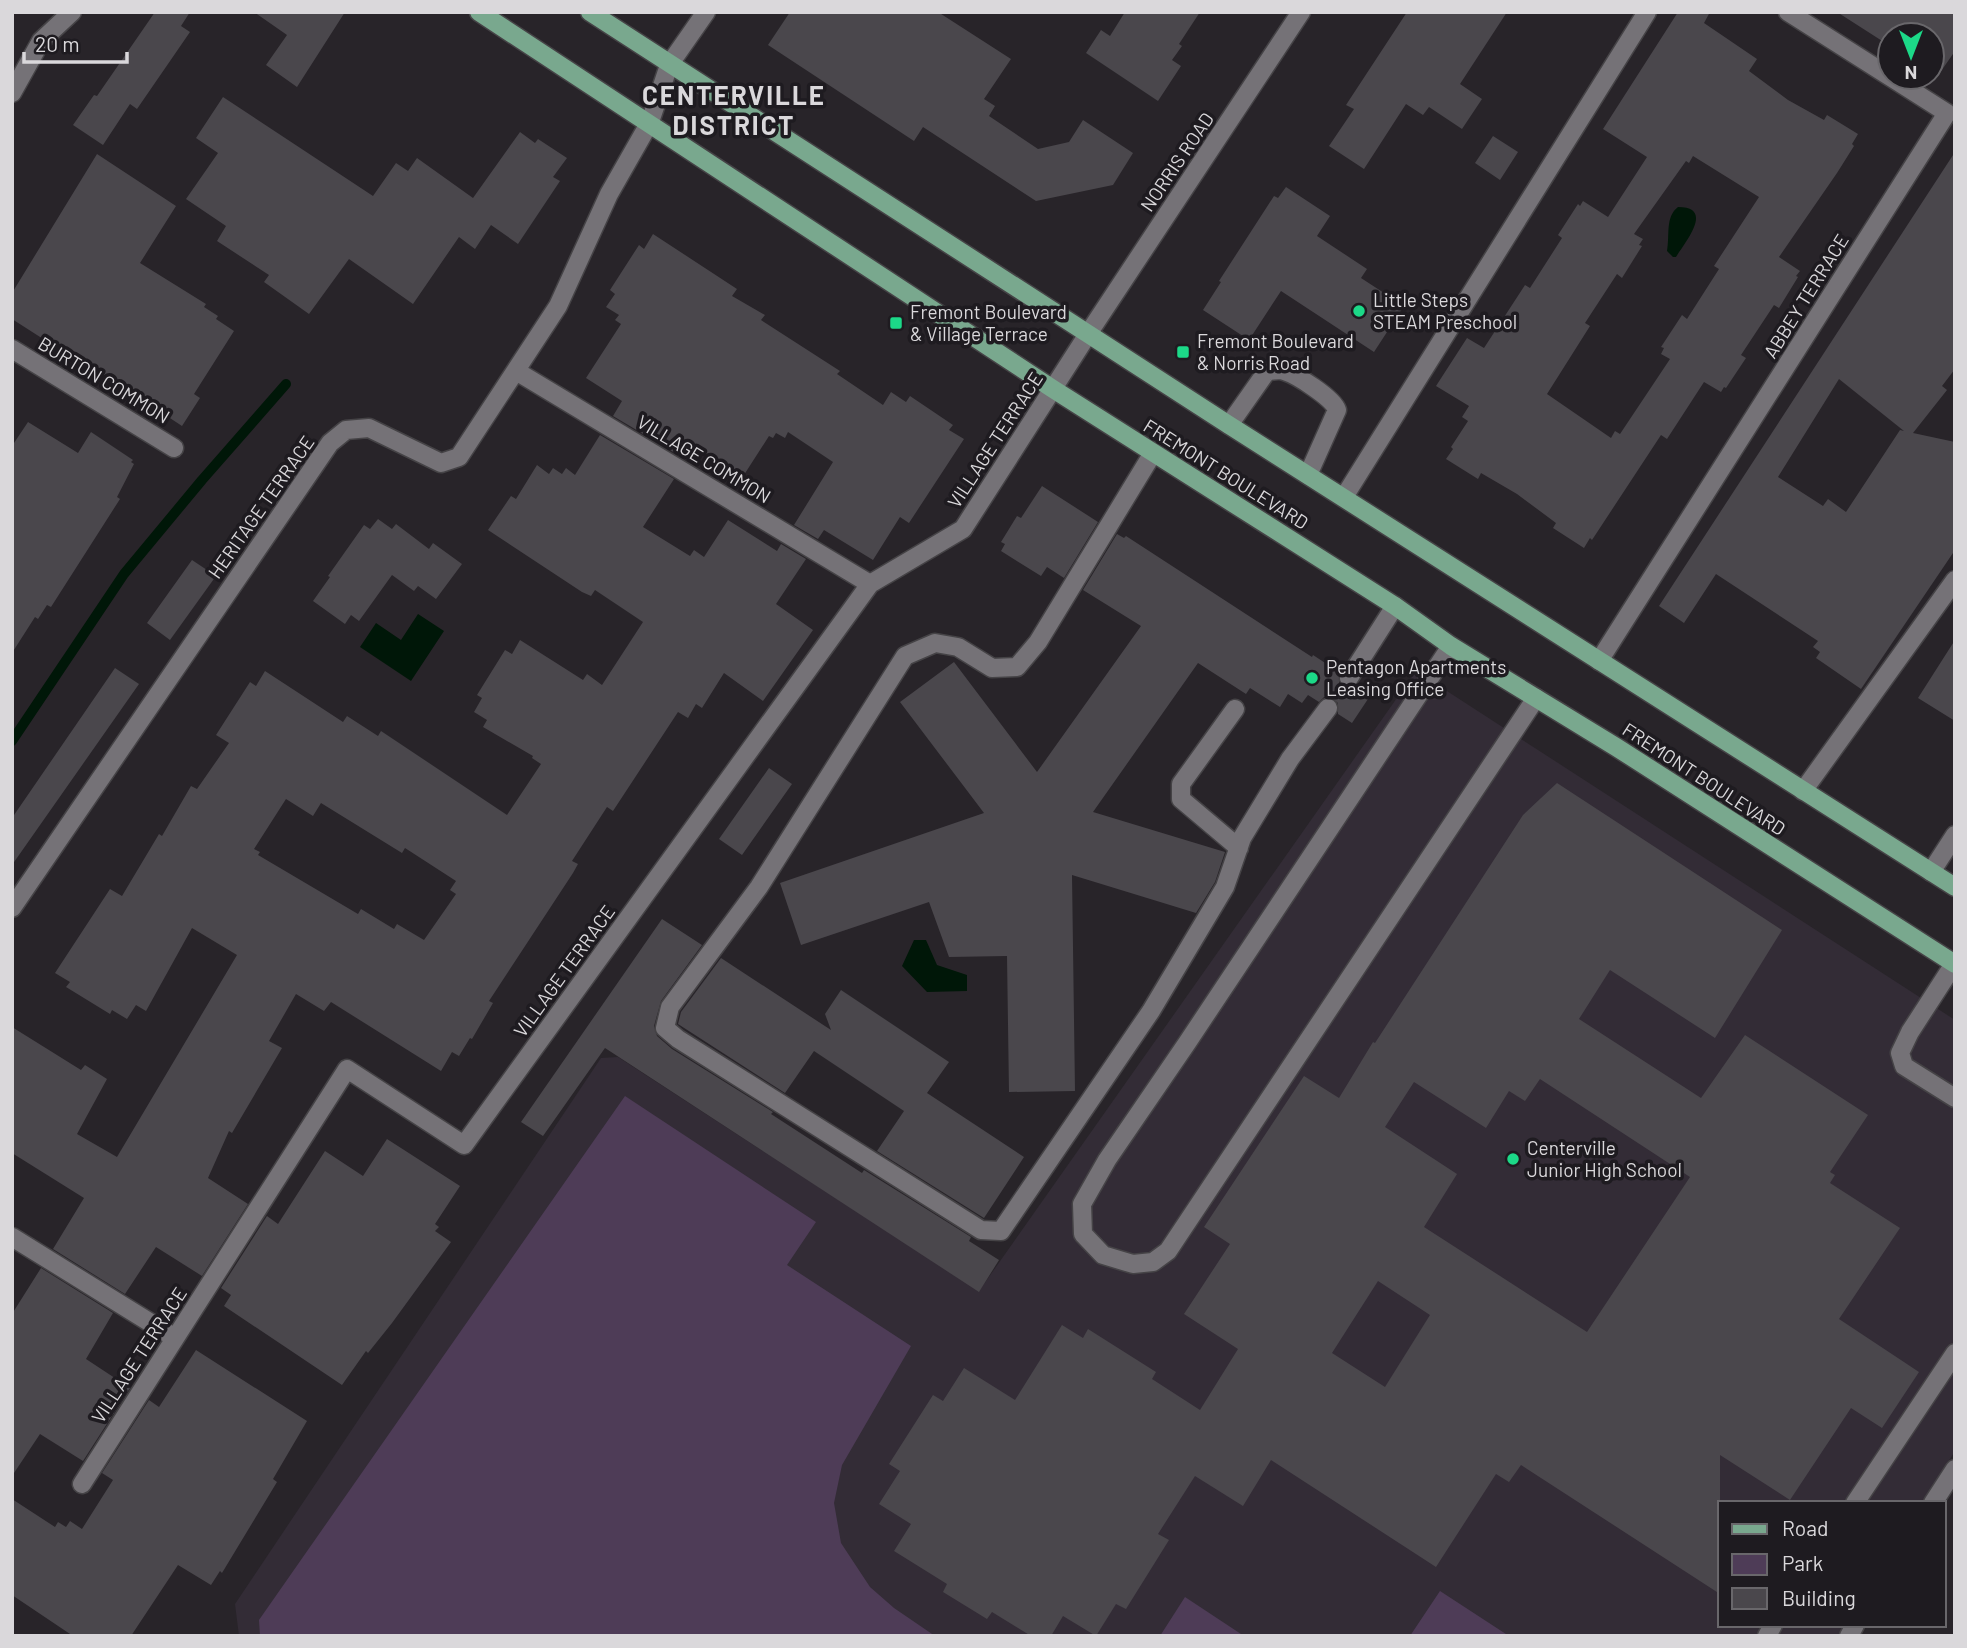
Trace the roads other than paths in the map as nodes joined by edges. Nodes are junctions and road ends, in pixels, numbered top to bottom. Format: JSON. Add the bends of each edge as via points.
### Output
{"nodes":[{"id":1,"x":72,"y":12,"type":"edge"},
{"id":2,"x":479,"y":12,"type":"edge"},
{"id":3,"x":590,"y":12,"type":"edge"},
{"id":4,"x":706,"y":12,"type":"edge"},
{"id":5,"x":1301,"y":12,"type":"edge"},
{"id":6,"x":1647,"y":12,"type":"edge"},
{"id":7,"x":1788,"y":12,"type":"edge"},
{"id":8,"x":669,"y":65,"type":"junction"},
{"id":9,"x":12,"y":93,"type":"edge"},
{"id":10,"x":650,"y":122,"type":"junction"},
{"id":11,"x":1088,"y":334,"type":"junction"},
{"id":12,"x":12,"y":349,"type":"edge"},
{"id":13,"x":516,"y":371,"type":"junction"},
{"id":14,"x":1053,"y":389,"type":"junction"},
{"id":15,"x":1229,"y":425,"type":"junction"},
{"id":16,"x":174,"y":448,"type":"dead end"},
{"id":17,"x":1153,"y":453,"type":"junction"},
{"id":18,"x":1308,"y":475,"type":"junction"},
{"id":19,"x":1344,"y":497,"type":"junction"},
{"id":20,"x":1955,"y":580,"type":"edge"},
{"id":21,"x":870,"y":584,"type":"junction"},
{"id":22,"x":1395,"y":606,"type":"junction"},
{"id":23,"x":1451,"y":646,"type":"junction"},
{"id":24,"x":1600,"y":661,"type":"junction"},
{"id":25,"x":1349,"y":678,"type":"dead end"},
{"id":26,"x":1536,"y":698,"type":"junction"},
{"id":27,"x":1328,"y":708,"type":"dead end"},
{"id":28,"x":1235,"y":709,"type":"dead end"},
{"id":29,"x":1804,"y":791,"type":"junction"},
{"id":30,"x":1955,"y":835,"type":"edge"},
{"id":31,"x":1239,"y":848,"type":"junction"},
{"id":32,"x":1931,"y":872,"type":"junction"},
{"id":33,"x":1955,"y":887,"type":"edge"},
{"id":34,"x":12,"y":908,"type":"edge"},
{"id":35,"x":1954,"y":964,"type":"edge"},
{"id":36,"x":1955,"y":1098,"type":"edge"},
{"id":37,"x":12,"y":1237,"type":"edge"},
{"id":38,"x":175,"y":1338,"type":"junction"},
{"id":39,"x":1955,"y":1353,"type":"edge"},
{"id":40,"x":1955,"y":1469,"type":"edge"},
{"id":41,"x":82,"y":1484,"type":"dead end"},
{"id":42,"x":1856,"y":1501,"type":"edge"},
{"id":43,"x":1934,"y":1501,"type":"edge"}],
"edges":[{"from":1,"to":9,"type":"street","via":[[41,41]]},
{"from":2,"to":10,"type":"main road","name":"FREMONT BOULEVARD"},
{"from":3,"to":8,"type":"main road"},
{"from":4,"to":8,"type":"street","name":"HERITAGE TERRACE"},
{"from":5,"to":11,"type":"street","name":"NORRIS ROAD"},
{"from":6,"to":19,"type":"street"},
{"from":7,"to":24,"type":"street","name":"ABBEY TERRACE","via":[[1947,113]]},
{"from":8,"to":10,"type":"street","name":"HERITAGE TERRACE"},
{"from":8,"to":11,"type":"main road"},
{"from":10,"to":13,"type":"street","name":"HERITAGE TERRACE","via":[[609,194],[558,306]]},
{"from":10,"to":14,"type":"main road","name":"FREMONT BOULEVARD"},
{"from":11,"to":14,"type":"street","name":"VILLAGE TERRACE"},
{"from":11,"to":15,"type":"main road"},
{"from":12,"to":16,"type":"street","name":"BURTON COMMON"},
{"from":13,"to":21,"type":"street","name":"VILLAGE COMMON"},
{"from":13,"to":34,"type":"street","name":"HERITAGE TERRACE","via":[[459,457],[441,463],[369,428],[346,430],[330,443]]},
{"from":14,"to":17,"type":"main road","name":"FREMONT BOULEVARD"},
{"from":14,"to":21,"type":"street","name":"VILLAGE TERRACE","via":[[963,529]]},
{"from":15,"to":18,"type":"main road"},
{"from":15,"to":18,"type":"street","via":[[1267,371],[1282,370],[1314,388],[1335,403],[1337,410]]},
{"from":17,"to":22,"type":"main road","name":"FREMONT BOULEVARD"},
{"from":17,"to":31,"type":"street","via":[[1038,642],[1017,667],[992,668],[958,648],[935,643],[905,656],[759,887],[670,1007],[665,1028],[981,1230],[1001,1231],[1151,1011],[1225,887]]},
{"from":18,"to":19,"type":"main road"},
{"from":19,"to":24,"type":"main road"},
{"from":20,"to":29,"type":"street"},
{"from":21,"to":38,"type":"street","name":"VILLAGE TERRACE","via":[[464,1145],[347,1069]]},
{"from":22,"to":23,"type":"main road","name":"FREMONT BOULEVARD"},
{"from":22,"to":25,"type":"street"},
{"from":23,"to":26,"type":"main road","name":"FREMONT BOULEVARD"},
{"from":23,"to":26,"type":"street","via":[[1094,1182],[1082,1204],[1083,1234],[1103,1255],[1133,1264],[1153,1262],[1168,1251]]},
{"from":24,"to":29,"type":"main road"},
{"from":26,"to":35,"type":"main road","name":"FREMONT BOULEVARD"},
{"from":27,"to":31,"type":"street","via":[[1290,759]]},
{"from":28,"to":31,"type":"street","via":[[1181,784],[1181,799]]},
{"from":29,"to":32,"type":"main road"},
{"from":30,"to":32,"type":"street"},
{"from":32,"to":33,"type":"main road"},
{"from":35,"to":36,"type":"street","via":[[1900,1053],[1904,1066]]},
{"from":37,"to":38,"type":"street"},
{"from":38,"to":41,"type":"street","name":"VILLAGE TERRACE"},
{"from":39,"to":42,"type":"street"},
{"from":40,"to":43,"type":"street"}]}
